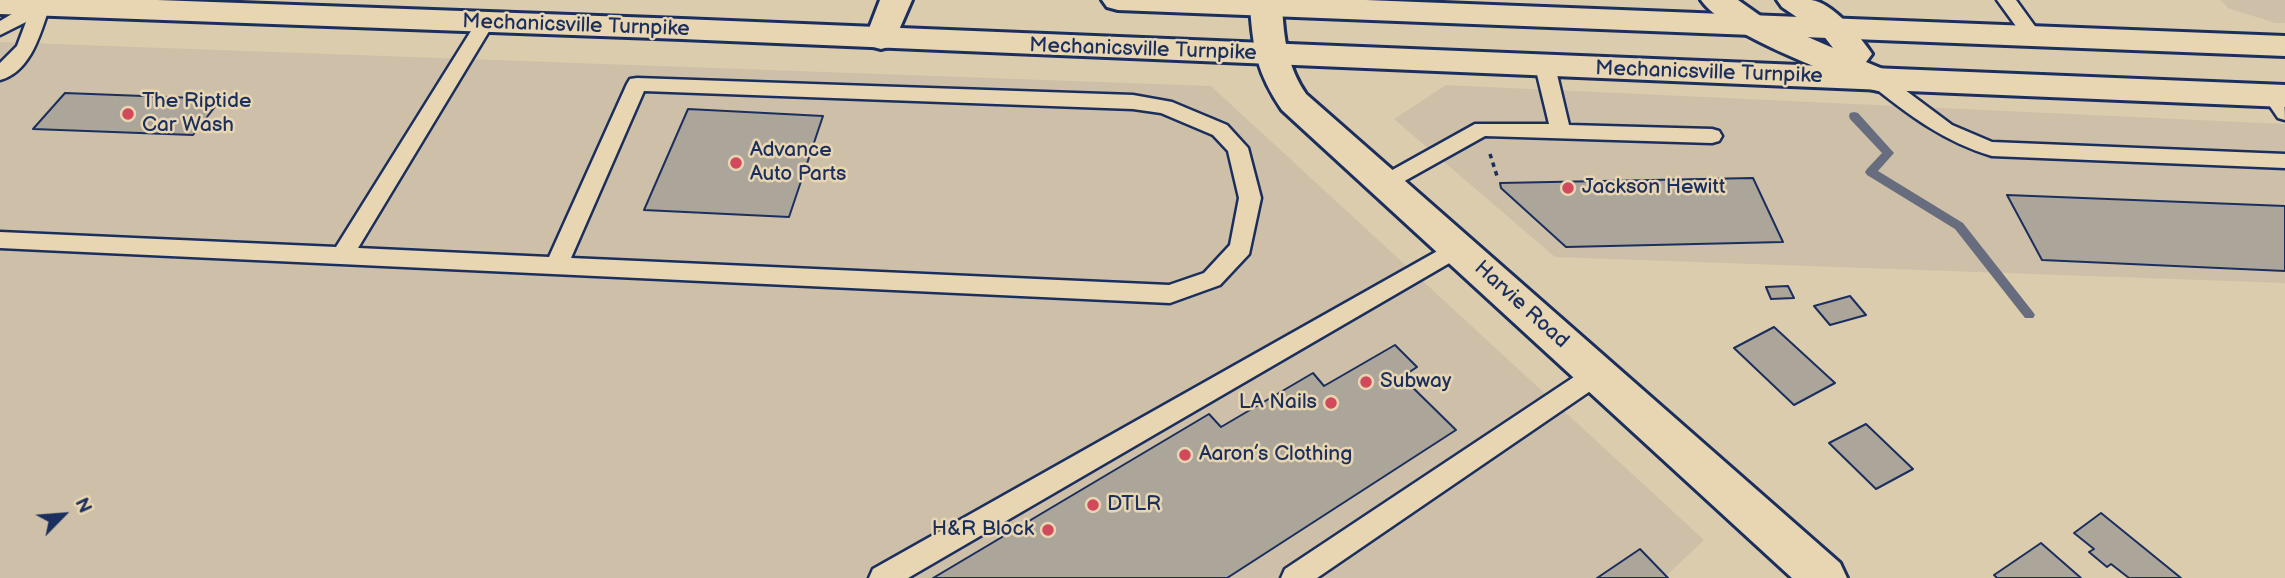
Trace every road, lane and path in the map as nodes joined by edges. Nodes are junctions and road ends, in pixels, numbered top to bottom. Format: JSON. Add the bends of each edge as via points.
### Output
{"nodes":[{"id":1,"x":896,"y":0,"type":"edge"},
{"id":2,"x":1118,"y":0,"type":"edge"},
{"id":3,"x":1717,"y":0,"type":"edge"},
{"id":4,"x":1793,"y":0,"type":"edge"},
{"id":5,"x":2007,"y":0,"type":"edge"},
{"id":6,"x":44,"y":3,"type":"edge"},
{"id":7,"x":0,"y":4,"type":"edge"},
{"id":8,"x":1266,"y":6,"type":"junction"},
{"id":9,"x":485,"y":23,"type":"junction"},
{"id":10,"x":1751,"y":24,"type":"junction"},
{"id":11,"x":1834,"y":28,"type":"junction"},
{"id":12,"x":0,"y":29,"type":"edge"},
{"id":13,"x":2033,"y":36,"type":"junction"},
{"id":14,"x":881,"y":39,"type":"junction"},
{"id":15,"x":2285,"y":46,"type":"edge"},
{"id":16,"x":1269,"y":55,"type":"junction"},
{"id":17,"x":1545,"y":66,"type":"junction"},
{"id":18,"x":0,"y":74,"type":"edge"},
{"id":19,"x":1878,"y":80,"type":"junction"},
{"id":20,"x":2281,"y":102,"type":"edge"},
{"id":21,"x":1560,"y":132,"type":"junction"},
{"id":22,"x":1712,"y":136,"type":"dead end"},
{"id":23,"x":2285,"y":161,"type":"edge"},
{"id":24,"x":1385,"y":184,"type":"junction"},
{"id":25,"x":0,"y":240,"type":"edge"},
{"id":26,"x":1457,"y":248,"type":"junction"},
{"id":27,"x":342,"y":256,"type":"junction"},
{"id":28,"x":556,"y":266,"type":"junction"},
{"id":29,"x":1597,"y":374,"type":"junction"},
{"id":30,"x":883,"y":578,"type":"edge"},
{"id":31,"x":1295,"y":578,"type":"edge"},
{"id":32,"x":1824,"y":578,"type":"edge"}],
"edges":[{"from":1,"to":14,"type":"main road"},
{"from":2,"to":8,"type":"main road"},
{"from":3,"to":10,"type":"main road"},
{"from":4,"to":11,"type":"main road"},
{"from":5,"to":13,"type":"lane"},
{"from":6,"to":7,"type":"main road","name":"Mechanicsville Turnpike"},
{"from":6,"to":9,"type":"main road","name":"Mechanicsville Turnpike"},
{"from":6,"to":12,"type":"lane"},
{"from":6,"to":18,"type":"lane","via":[[26,49]]},
{"from":8,"to":10,"type":"main road"},
{"from":8,"to":16,"type":"main road","name":"Harvie Road"},
{"from":9,"to":14,"type":"main road","name":"Mechanicsville Turnpike"},
{"from":9,"to":27,"type":"lane"},
{"from":10,"to":11,"type":"main road"},
{"from":10,"to":19,"type":"main road"},
{"from":11,"to":13,"type":"main road"},
{"from":11,"to":19,"type":"main road"},
{"from":13,"to":15,"type":"main road"},
{"from":14,"to":16,"type":"main road","name":"Mechanicsville Turnpike"},
{"from":16,"to":17,"type":"main road","name":"Mechanicsville Turnpike"},
{"from":16,"to":24,"type":"main road","name":"Harvie Road","via":[[1277,79],[1294,102]]},
{"from":17,"to":19,"type":"main road","name":"Mechanicsville Turnpike"},
{"from":17,"to":21,"type":"lane"},
{"from":19,"to":20,"type":"main road","name":"Mechanicsville Turnpike"},
{"from":19,"to":23,"type":"lane","via":[[1936,126],[1992,149]]},
{"from":21,"to":22,"type":"lane"},
{"from":21,"to":24,"type":"lane","via":[[1482,130]]},
{"from":24,"to":26,"type":"main road","name":"Harvie Road"},
{"from":25,"to":27,"type":"lane"},
{"from":26,"to":29,"type":"main road","name":"Harvie Road"},
{"from":26,"to":30,"type":"lane"},
{"from":27,"to":28,"type":"lane"},
{"from":28,"to":28,"type":"lane","via":[[1170,294],[1212,279],[1241,247],[1250,198],[1238,148],[1220,130],[1165,107],[1133,102],[637,84]]},
{"from":29,"to":31,"type":"lane"},
{"from":29,"to":32,"type":"main road","name":"Harvie Road"}]}
